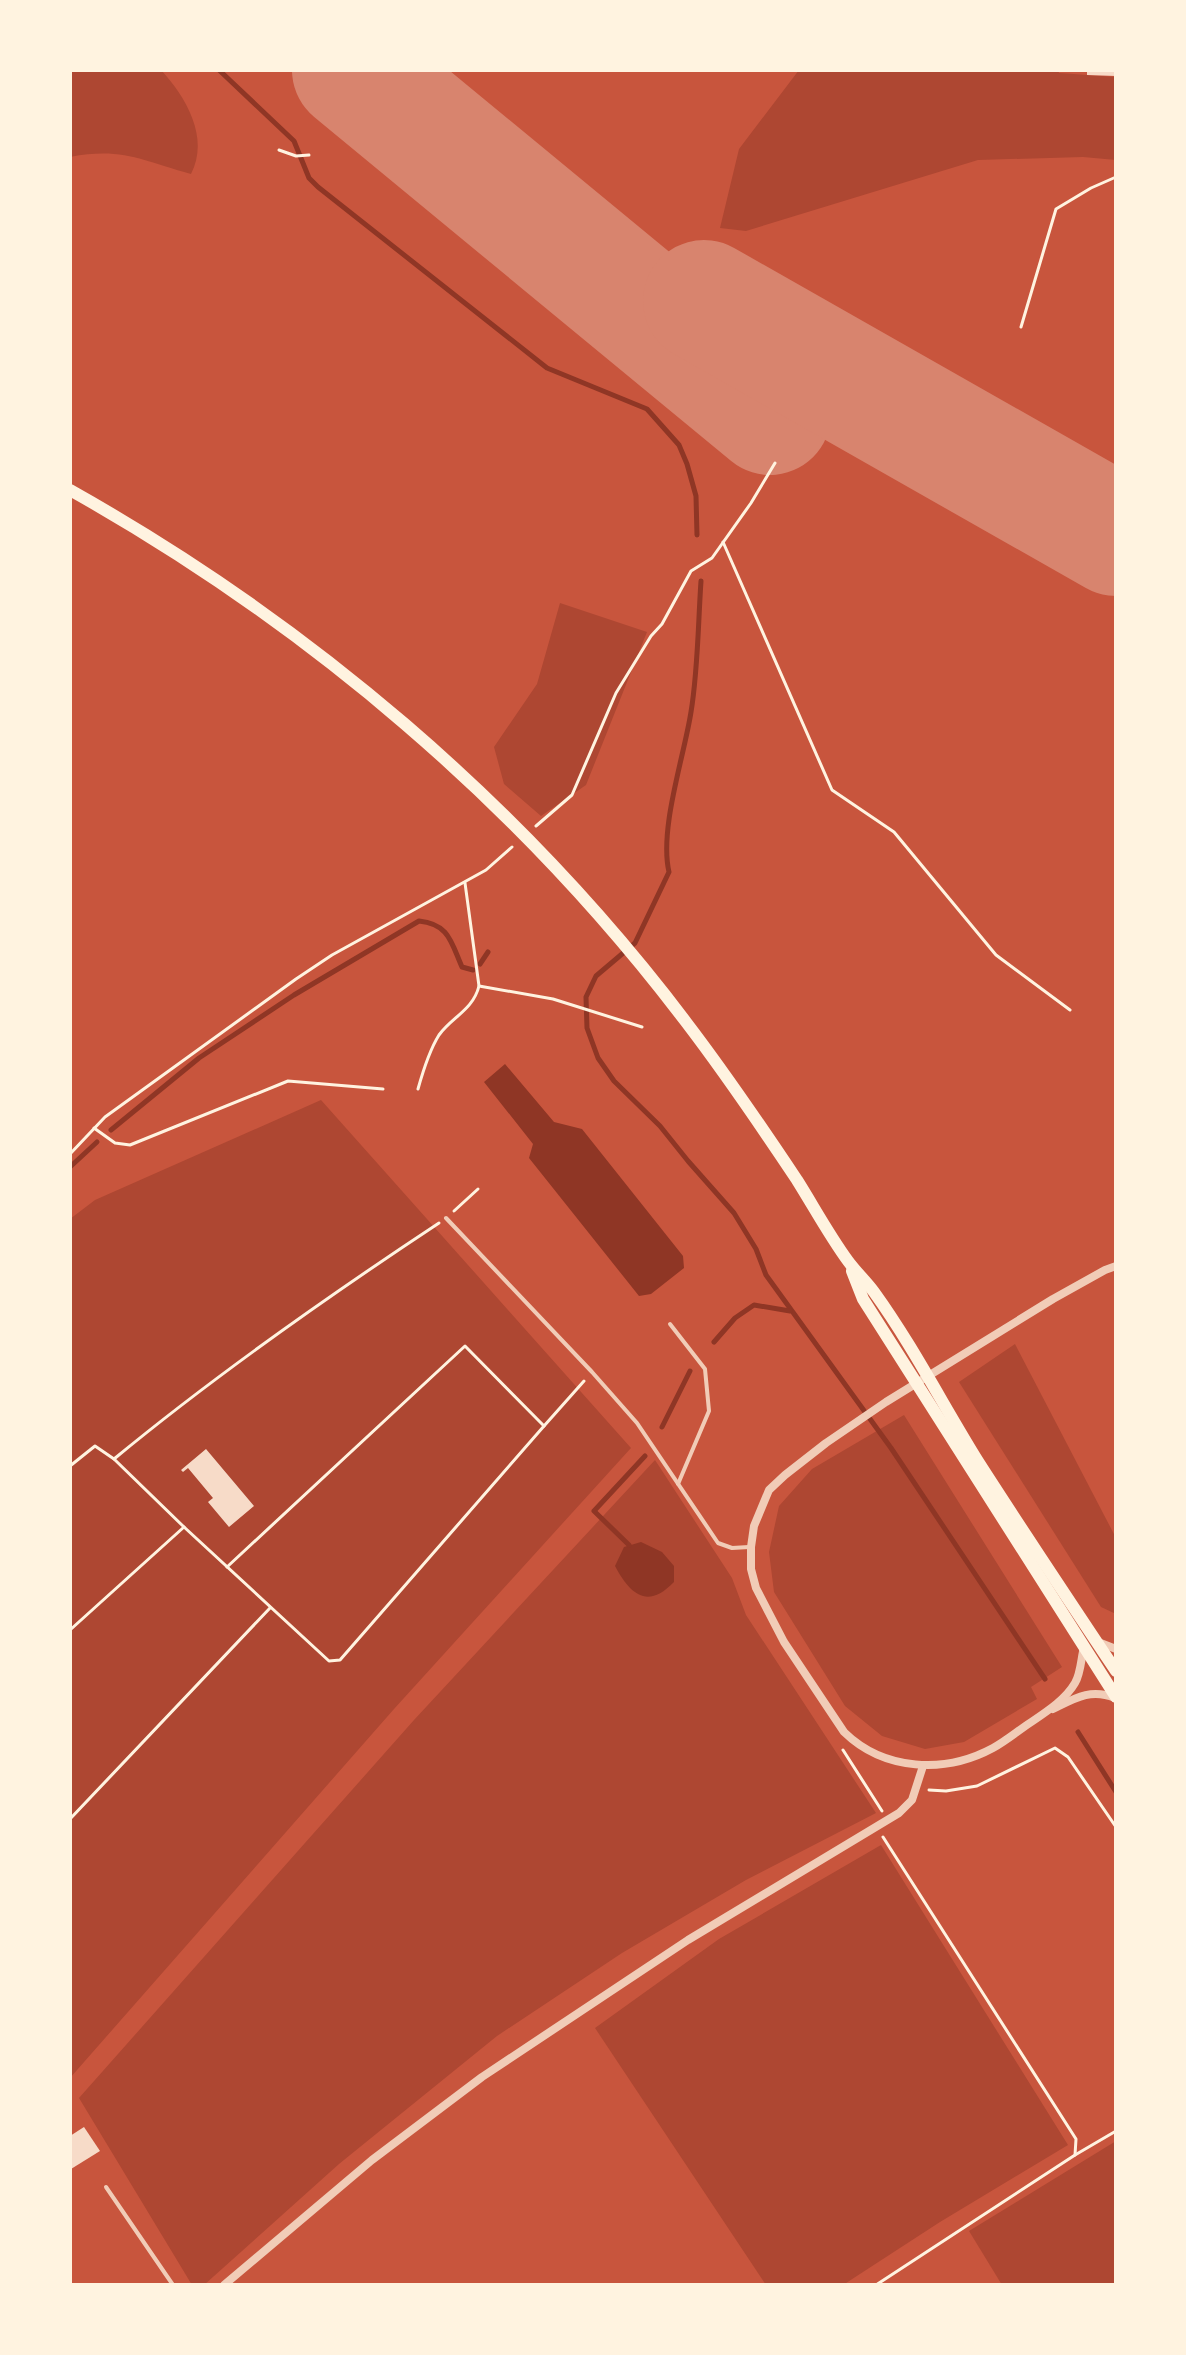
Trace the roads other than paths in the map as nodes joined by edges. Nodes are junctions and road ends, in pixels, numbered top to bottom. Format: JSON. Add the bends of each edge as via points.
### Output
{"nodes":[{"id":1,"x":70,"y":490,"type":"edge"},
{"id":2,"x":446,"y":1218,"type":"road end"},
{"id":3,"x":1116,"y":1266,"type":"edge"},
{"id":4,"x":670,"y":1324,"type":"dead end"},
{"id":5,"x":977,"y":1469,"type":"junction"},
{"id":6,"x":678,"y":1484,"type":"junction"},
{"id":7,"x":751,"y":1547,"type":"junction"},
{"id":8,"x":1096,"y":1642,"type":"junction"},
{"id":9,"x":1084,"y":1647,"type":"junction"},
{"id":10,"x":1116,"y":1649,"type":"edge"},
{"id":11,"x":1116,"y":1671,"type":"edge"},
{"id":12,"x":1116,"y":1698,"type":"edge"},
{"id":13,"x":1045,"y":1713,"type":"junction"},
{"id":14,"x":923,"y":1766,"type":"junction"},
{"id":15,"x":106,"y":2187,"type":"dead end"},
{"id":16,"x":173,"y":2285,"type":"edge"},
{"id":17,"x":224,"y":2285,"type":"edge"}],
"edges":[{"from":1,"to":5,"type":"main road","via":[[195,566],[402,722],[488,800],[591,907],[686,1021],[744,1102]]},
{"from":2,"to":6,"type":"lane","via":[[637,1423]]},
{"from":3,"to":7,"type":"street","via":[[886,1402],[785,1475],[769,1490]]},
{"from":4,"to":6,"type":"lane","via":[[705,1369],[709,1411]]},
{"from":5,"to":8,"type":"main road"},
{"from":5,"to":9,"type":"main road"},
{"from":6,"to":7,"type":"lane","via":[[718,1543]]},
{"from":7,"to":14,"type":"street","via":[[751,1569],[764,1607],[839,1725],[856,1743],[885,1758]]},
{"from":8,"to":10,"type":"street"},
{"from":8,"to":11,"type":"main road"},
{"from":9,"to":12,"type":"main road"},
{"from":9,"to":13,"type":"street","via":[[1077,1681]]},
{"from":12,"to":13,"type":"street","via":[[1090,1693]]},
{"from":13,"to":14,"type":"street","via":[[993,1748],[949,1764]]},
{"from":14,"to":17,"type":"street","via":[[912,1800],[888,1820],[688,1940],[482,2077],[372,2160]]},
{"from":15,"to":16,"type":"lane"}]}
